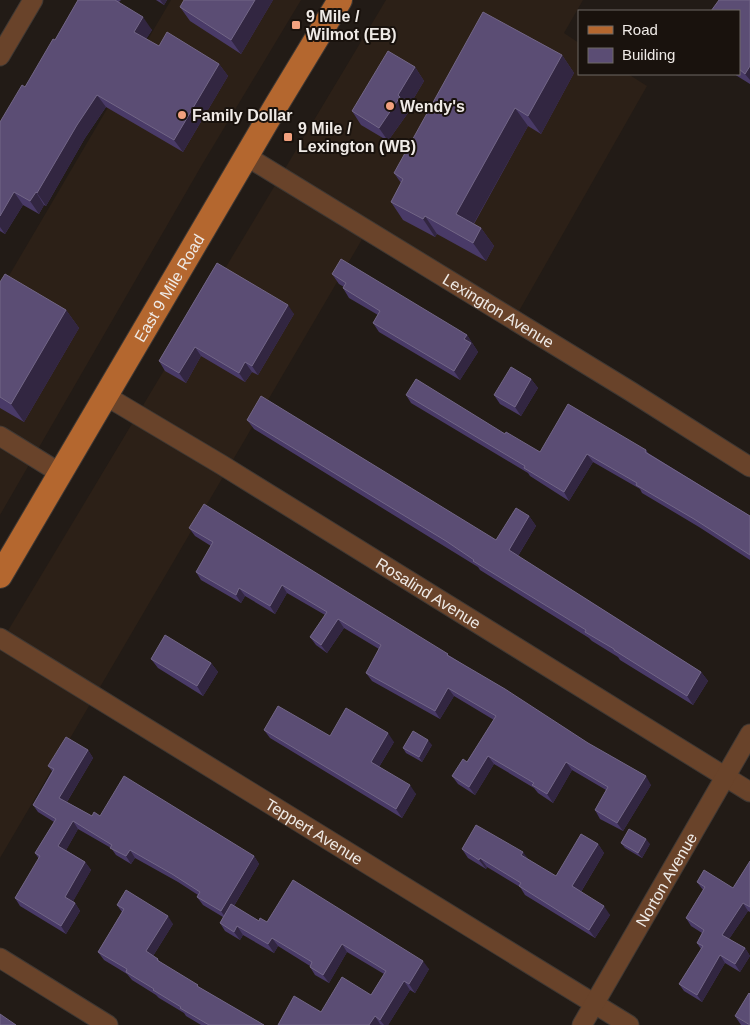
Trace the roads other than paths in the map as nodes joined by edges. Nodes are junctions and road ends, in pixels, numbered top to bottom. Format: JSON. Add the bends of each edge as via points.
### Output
{"nodes":[{"id":1,"x":33,"y":0,"type":"edge"},
{"id":2,"x":340,"y":0,"type":"edge"},
{"id":3,"x":0,"y":56,"type":"edge"},
{"id":4,"x":246,"y":156,"type":"junction"},
{"id":5,"x":106,"y":396,"type":"junction"},
{"id":6,"x":0,"y":436,"type":"edge"},
{"id":7,"x":750,"y":467,"type":"edge"},
{"id":8,"x":60,"y":474,"type":"junction"},
{"id":9,"x":0,"y":576,"type":"edge"},
{"id":10,"x":0,"y":638,"type":"edge"},
{"id":11,"x":750,"y":734,"type":"edge"},
{"id":12,"x":725,"y":777,"type":"junction"},
{"id":13,"x":750,"y":792,"type":"edge"},
{"id":14,"x":0,"y":958,"type":"edge"},
{"id":15,"x":594,"y":1004,"type":"junction"},
{"id":16,"x":108,"y":1025,"type":"edge"},
{"id":17,"x":582,"y":1025,"type":"edge"},
{"id":18,"x":629,"y":1025,"type":"edge"}],
"edges":[{"from":1,"to":3,"type":"street"},
{"from":2,"to":4,"type":"main road","name":"East 9 Mile Road"},
{"from":4,"to":5,"type":"main road","name":"East 9 Mile Road"},
{"from":4,"to":7,"type":"street","name":"Lexington Avenue"},
{"from":5,"to":8,"type":"main road","name":"East 9 Mile Road"},
{"from":5,"to":12,"type":"street","name":"Rosalind Avenue"},
{"from":6,"to":8,"type":"street"},
{"from":8,"to":9,"type":"main road","name":"East 9 Mile Road"},
{"from":10,"to":15,"type":"street","name":"Teppert Avenue"},
{"from":11,"to":12,"type":"street","name":"Norton Avenue"},
{"from":12,"to":13,"type":"street","name":"Rosalind Avenue"},
{"from":12,"to":15,"type":"street","name":"Norton Avenue"},
{"from":14,"to":16,"type":"street"},
{"from":15,"to":17,"type":"street","name":"Norton Avenue"},
{"from":15,"to":18,"type":"street","name":"Teppert Avenue"}]}
